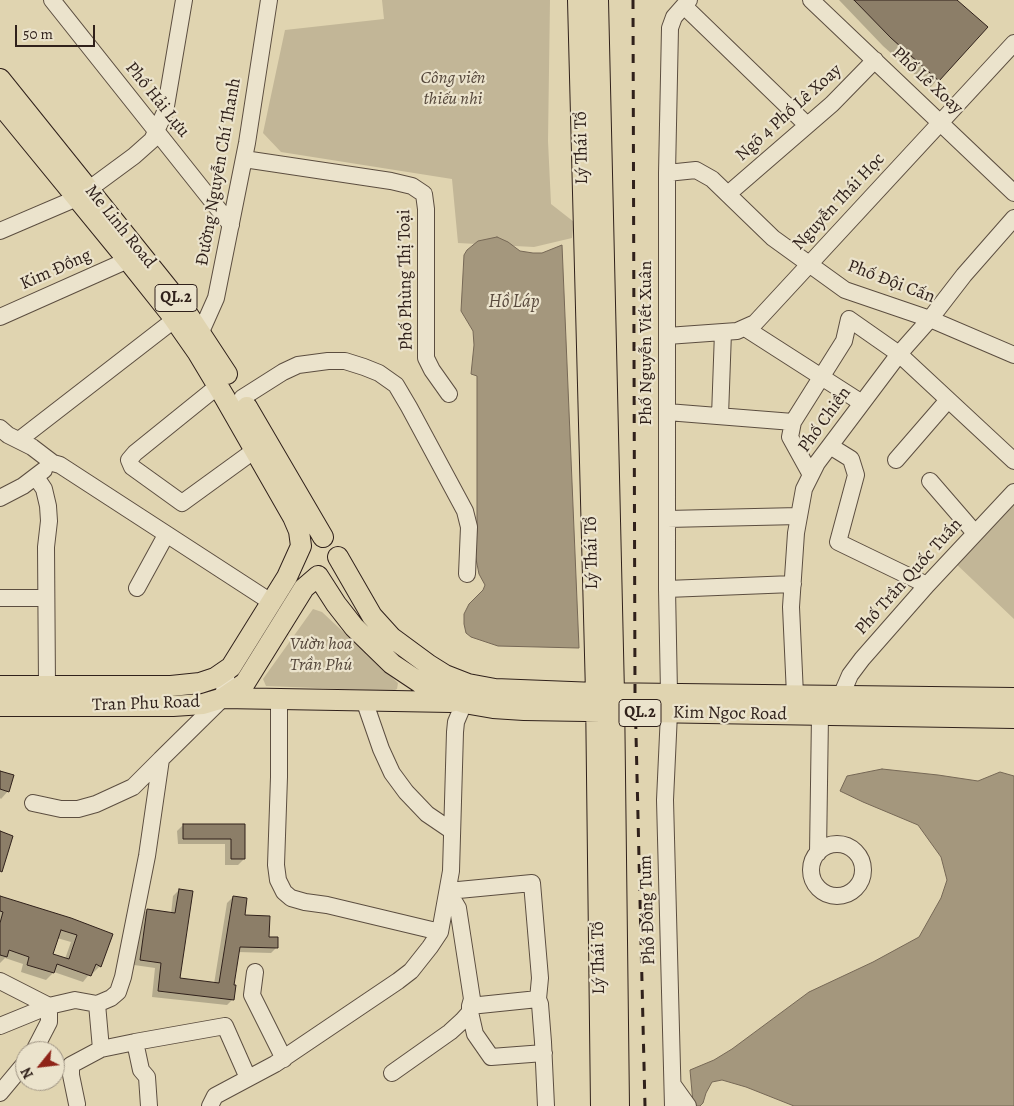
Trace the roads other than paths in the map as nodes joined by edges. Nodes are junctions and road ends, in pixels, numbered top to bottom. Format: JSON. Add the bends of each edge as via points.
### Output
{"nodes":[{"id":1,"x":52,"y":0,"type":"edge"},
{"id":2,"x":184,"y":0,"type":"edge"},
{"id":3,"x":269,"y":0,"type":"edge"},
{"id":4,"x":578,"y":0,"type":"edge"},
{"id":5,"x":598,"y":0,"type":"edge"},
{"id":6,"x":811,"y":0,"type":"edge"},
{"id":7,"x":687,"y":3,"type":"edge"},
{"id":8,"x":1014,"y":43,"type":"edge"},
{"id":9,"x":875,"y":60,"type":"junction"},
{"id":10,"x":0,"y":79,"type":"edge"},
{"id":11,"x":0,"y":104,"type":"edge"},
{"id":12,"x":942,"y":123,"type":"junction"},
{"id":13,"x":807,"y":125,"type":"junction"},
{"id":14,"x":157,"y":132,"type":"junction"},
{"id":15,"x":244,"y":159,"type":"junction"},
{"id":16,"x":667,"y":173,"type":"junction"},
{"id":17,"x":1014,"y":193,"type":"edge"},
{"id":18,"x":84,"y":194,"type":"junction"},
{"id":19,"x":728,"y":194,"type":"junction"},
{"id":20,"x":1014,"y":218,"type":"edge"},
{"id":21,"x":231,"y":225,"type":"junction"},
{"id":22,"x":0,"y":231,"type":"edge"},
{"id":23,"x":128,"y":260,"type":"junction"},
{"id":24,"x":809,"y":264,"type":"junction"},
{"id":25,"x":0,"y":317,"type":"edge"},
{"id":26,"x":930,"y":319,"type":"junction"},
{"id":27,"x":174,"y":320,"type":"junction"},
{"id":28,"x":745,"y":328,"type":"junction"},
{"id":29,"x":723,"y":332,"type":"junction"},
{"id":30,"x":667,"y":336,"type":"junction"},
{"id":31,"x":197,"y":340,"type":"junction"},
{"id":32,"x":898,"y":354,"type":"junction"},
{"id":33,"x":1014,"y":355,"type":"edge"},
{"id":34,"x":821,"y":378,"type":"junction"},
{"id":35,"x":218,"y":386,"type":"junction"},
{"id":36,"x":450,"y":394,"type":"dead end"},
{"id":37,"x":242,"y":398,"type":"junction"},
{"id":38,"x":948,"y":400,"type":"junction"},
{"id":39,"x":862,"y":403,"type":"junction"},
{"id":40,"x":667,"y":412,"type":"junction"},
{"id":41,"x":720,"y":416,"type":"junction"},
{"id":42,"x":793,"y":422,"type":"junction"},
{"id":43,"x":0,"y":428,"type":"edge"},
{"id":44,"x":19,"y":440,"type":"junction"},
{"id":45,"x":830,"y":446,"type":"junction"},
{"id":46,"x":255,"y":450,"type":"junction"},
{"id":47,"x":896,"y":460,"type":"dead end"},
{"id":48,"x":1014,"y":461,"type":"edge"},
{"id":49,"x":53,"y":463,"type":"junction"},
{"id":50,"x":811,"y":475,"type":"junction"},
{"id":51,"x":36,"y":476,"type":"junction"},
{"id":52,"x":930,"y":482,"type":"dead end"},
{"id":53,"x":1014,"y":492,"type":"edge"},
{"id":54,"x":0,"y":498,"type":"edge"},
{"id":55,"x":799,"y":516,"type":"junction"},
{"id":56,"x":667,"y":520,"type":"junction"},
{"id":57,"x":975,"y":533,"type":"junction"},
{"id":58,"x":166,"y":535,"type":"junction"},
{"id":59,"x":324,"y":537,"type":"junction"},
{"id":60,"x":300,"y":548,"type":"junction"},
{"id":61,"x":338,"y":558,"type":"junction"},
{"id":62,"x":467,"y":574,"type":"dead end"},
{"id":63,"x":318,"y":576,"type":"junction"},
{"id":64,"x":793,"y":584,"type":"junction"},
{"id":65,"x":927,"y":586,"type":"junction"},
{"id":66,"x":137,"y":588,"type":"dead end"},
{"id":67,"x":666,"y":589,"type":"junction"},
{"id":68,"x":0,"y":598,"type":"edge"},
{"id":69,"x":46,"y":598,"type":"junction"},
{"id":70,"x":271,"y":602,"type":"junction"},
{"id":71,"x":227,"y":671,"type":"junction"},
{"id":72,"x":0,"y":686,"type":"edge"},
{"id":73,"x":46,"y":686,"type":"junction"},
{"id":74,"x":795,"y":695,"type":"junction"},
{"id":75,"x":841,"y":696,"type":"junction"},
{"id":76,"x":224,"y":698,"type":"junction"},
{"id":77,"x":1014,"y":698,"type":"edge"},
{"id":78,"x":279,"y":699,"type":"junction"},
{"id":79,"x":364,"y":700,"type":"junction"},
{"id":80,"x":464,"y":703,"type":"junction"},
{"id":81,"x":605,"y":703,"type":"junction"},
{"id":82,"x":669,"y":703,"type":"junction"},
{"id":83,"x":0,"y":706,"type":"edge"},
{"id":84,"x":820,"y":715,"type":"junction"},
{"id":85,"x":1014,"y":718,"type":"edge"},
{"id":86,"x":161,"y":759,"type":"junction"},
{"id":87,"x":33,"y":803,"type":"dead end"},
{"id":88,"x":452,"y":831,"type":"junction"},
{"id":89,"x":818,"y":852,"type":"dead end"},
{"id":90,"x":448,"y":891,"type":"junction"},
{"id":91,"x":440,"y":932,"type":"junction"},
{"id":92,"x":255,"y":972,"type":"dead end"},
{"id":93,"x":0,"y":981,"type":"edge"},
{"id":94,"x":538,"y":999,"type":"junction"},
{"id":95,"x":96,"y":1004,"type":"junction"},
{"id":96,"x":49,"y":1006,"type":"junction"},
{"id":97,"x":470,"y":1009,"type":"junction"},
{"id":98,"x":0,"y":1026,"type":"edge"},
{"id":99,"x":39,"y":1041,"type":"edge"},
{"id":100,"x":135,"y":1042,"type":"junction"},
{"id":101,"x":102,"y":1049,"type":"junction"},
{"id":102,"x":544,"y":1052,"type":"junction"},
{"id":103,"x":284,"y":1058,"type":"junction"},
{"id":104,"x":392,"y":1073,"type":"dead end"},
{"id":105,"x":15,"y":1076,"type":"edge"},
{"id":106,"x":248,"y":1078,"type":"junction"},
{"id":107,"x":673,"y":1085,"type":"junction"},
{"id":108,"x":0,"y":1094,"type":"edge"},
{"id":109,"x":77,"y":1104,"type":"dead end"},
{"id":110,"x":149,"y":1106,"type":"edge"},
{"id":111,"x":210,"y":1106,"type":"edge"},
{"id":112,"x":546,"y":1106,"type":"edge"},
{"id":113,"x":601,"y":1106,"type":"edge"},
{"id":114,"x":619,"y":1106,"type":"edge"},
{"id":115,"x":673,"y":1106,"type":"edge"},
{"id":116,"x":688,"y":1106,"type":"edge"}],
"edges":[{"from":1,"to":14,"type":"street","name":"Phố Hải Lựu"},
{"from":2,"to":14,"type":"street","via":[[165,112]]},
{"from":3,"to":15,"type":"street","name":"Đường Nguyễn Chí Thanh"},
{"from":4,"to":81,"type":"main road","name":"Lý Thái Tổ"},
{"from":5,"to":81,"type":"main road","name":"Lý Thái Tổ"},
{"from":6,"to":9,"type":"street","name":"Phố Lê Xoay"},
{"from":7,"to":13,"type":"street"},
{"from":7,"to":16,"type":"street","name":"Phố Nguyễn Viết Xuân","via":[[674,17],[670,28]]},
{"from":8,"to":12,"type":"street","name":"Nguyễn Thái Học"},
{"from":9,"to":12,"type":"street","name":"Phố Lê Xoay"},
{"from":9,"to":13,"type":"street","name":"Ngõ 4 Phố Lê Xoay"},
{"from":10,"to":18,"type":"main road","name":"Me Linh Road","number":"QL.2"},
{"from":11,"to":18,"type":"main road","name":"Me Linh Road","number":"QL.2"},
{"from":12,"to":17,"type":"street","name":"Phố Lê Xoay"},
{"from":12,"to":24,"type":"street","name":"Nguyễn Thái Học"},
{"from":13,"to":19,"type":"street","name":"Ngõ 4 Phố Lê Xoay"},
{"from":14,"to":18,"type":"street","via":[[134,156]]},
{"from":14,"to":21,"type":"street","name":"Phố Hải Lựu"},
{"from":15,"to":21,"type":"street","name":"Đường Nguyễn Chí Thanh"},
{"from":15,"to":36,"type":"street","name":"Phố Phùng Thị Toại","via":[[391,181],[412,186],[424,194],[426,358]]},
{"from":16,"to":19,"type":"street","name":"Phố Đội Cấn","via":[[696,170]]},
{"from":16,"to":30,"type":"street","name":"Phố Nguyễn Viết Xuân"},
{"from":18,"to":22,"type":"street"},
{"from":18,"to":23,"type":"main road","name":"Me Linh Road","number":"QL.2"},
{"from":18,"to":31,"type":"main road","name":"Me Linh Road","number":"QL.2","via":[[183,307]]},
{"from":19,"to":24,"type":"street","name":"Phố Đội Cấn","via":[[773,238]]},
{"from":20,"to":26,"type":"street","name":"Phố Chiền"},
{"from":21,"to":31,"type":"street","name":"Đường Nguyễn Chí Thanh","via":[[216,298]]},
{"from":23,"to":25,"type":"street","name":"Kim Đồng"},
{"from":23,"to":27,"type":"main road","name":"Me Linh Road","number":"QL.2"},
{"from":24,"to":26,"type":"street","name":"Phố Đội Cấn","via":[[845,290]]},
{"from":24,"to":28,"type":"street","name":"Nguyễn Thái Học","via":[[755,323]]},
{"from":26,"to":32,"type":"street","name":"Phố Chiền"},
{"from":26,"to":33,"type":"street","name":"Phố Đội Cấn"},
{"from":27,"to":31,"type":"main road","name":"Me Linh Road","number":"QL.2"},
{"from":27,"to":44,"type":"street"},
{"from":28,"to":29,"type":"street","name":"Nguyễn Thái Học"},
{"from":28,"to":34,"type":"street"},
{"from":29,"to":30,"type":"street","name":"Nguyễn Thái Học"},
{"from":29,"to":41,"type":"street"},
{"from":30,"to":40,"type":"street","name":"Phố Nguyễn Viết Xuân"},
{"from":31,"to":35,"type":"main road","name":"Me Linh Road","number":"QL.2"},
{"from":31,"to":37,"type":"main road","name":"Me Linh Road","number":"QL.2"},
{"from":32,"to":34,"type":"street","via":[[850,319],[844,341]]},
{"from":32,"to":38,"type":"street"},
{"from":32,"to":39,"type":"street","name":"Phố Chiền"},
{"from":34,"to":39,"type":"street"},
{"from":34,"to":42,"type":"street"},
{"from":35,"to":46,"type":"main road","name":"Me Linh Road","number":"QL.2"},
{"from":35,"to":46,"type":"street","via":[[135,453],[129,460],[132,467],[182,503]]},
{"from":37,"to":59,"type":"main road","name":"Me Linh Road","number":"QL.2"},
{"from":37,"to":62,"type":"street","via":[[298,365],[328,360],[364,367],[396,385],[465,511],[469,527]]},
{"from":38,"to":47,"type":"street"},
{"from":38,"to":48,"type":"street"},
{"from":39,"to":45,"type":"street","name":"Phố Chiền"},
{"from":40,"to":41,"type":"street"},
{"from":40,"to":56,"type":"street","name":"Phố Nguyễn Viết Xuân"},
{"from":41,"to":42,"type":"street"},
{"from":42,"to":50,"type":"street","via":[[790,437]]},
{"from":43,"to":44,"type":"street"},
{"from":44,"to":49,"type":"street"},
{"from":45,"to":50,"type":"street","name":"Phố Chiền"},
{"from":45,"to":65,"type":"street","via":[[851,459],[856,475],[838,542]]},
{"from":46,"to":60,"type":"main road","name":"Me Linh Road","number":"QL.2","via":[[295,520]]},
{"from":49,"to":51,"type":"street"},
{"from":49,"to":58,"type":"street"},
{"from":50,"to":55,"type":"street","name":"Phố Chiền","via":[[804,489]]},
{"from":51,"to":54,"type":"street"},
{"from":51,"to":69,"type":"street","via":[[44,489],[48,506]]},
{"from":52,"to":57,"type":"street"},
{"from":53,"to":57,"type":"street","name":"Phố Trần Quốc Tuấn"},
{"from":55,"to":56,"type":"street"},
{"from":55,"to":64,"type":"street","name":"Phố Chiền"},
{"from":56,"to":67,"type":"street","name":"Phố Nguyễn Viết Xuân"},
{"from":57,"to":65,"type":"street","name":"Phố Trần Quốc Tuấn"},
{"from":58,"to":66,"type":"street"},
{"from":58,"to":70,"type":"street"},
{"from":59,"to":60,"type":"main road","via":[[310,538]]},
{"from":59,"to":61,"type":"main road","number":"QL.2","via":[[335,544]]},
{"from":60,"to":63,"type":"main road","number":"QL.2","via":[[302,566]]},
{"from":60,"to":70,"type":"main road"},
{"from":61,"to":63,"type":"main road","via":[[332,571]]},
{"from":61,"to":81,"type":"main road","name":"Kim Ngoc Road","number":"QL.2","via":[[382,628],[415,656],[445,675],[495,689]]},
{"from":63,"to":76,"type":"main road","name":"Tran Phu Road","via":[[304,588],[245,683]]},
{"from":63,"to":80,"type":"main road","name":"Kim Ngoc Road","number":"QL.2","via":[[338,608],[392,664],[440,694]]},
{"from":64,"to":67,"type":"street"},
{"from":64,"to":74,"type":"street","name":"Phố Chiền"},
{"from":65,"to":75,"type":"street","name":"Phố Trần Quốc Tuấn","via":[[859,663]]},
{"from":67,"to":82,"type":"street","name":"Phố Nguyễn Viết Xuân"},
{"from":68,"to":69,"type":"street"},
{"from":69,"to":73,"type":"street"},
{"from":70,"to":71,"type":"main road"},
{"from":71,"to":73,"type":"main road","name":"Tran Phu Road","via":[[208,681],[186,684]]},
{"from":71,"to":76,"type":"street"},
{"from":72,"to":73,"type":"main road","name":"Tran Phu Road"},
{"from":74,"to":75,"type":"main road","name":"Kim Ngoc Road","number":"QL.2"},
{"from":74,"to":82,"type":"main road","name":"Kim Ngoc Road","number":"QL.2"},
{"from":75,"to":77,"type":"main road","name":"Kim Ngoc Road","number":"QL.2"},
{"from":76,"to":78,"type":"main road"},
{"from":76,"to":83,"type":"main road","name":"Tran Phu Road","via":[[203,704],[173,706]]},
{"from":76,"to":86,"type":"street"},
{"from":78,"to":79,"type":"main road"},
{"from":78,"to":91,"type":"street","via":[[276,865],[284,892],[305,902]]},
{"from":79,"to":80,"type":"main road"},
{"from":79,"to":88,"type":"street","via":[[392,773],[427,814]]},
{"from":80,"to":81,"type":"main road","name":"Kim Ngoc Road","number":"QL.2","via":[[493,708]]},
{"from":80,"to":88,"type":"street","via":[[455,732]]},
{"from":81,"to":82,"type":"main road","name":"Kim Ngoc Road","number":"QL.2"},
{"from":81,"to":113,"type":"main road","name":"Lý Thái Tổ"},
{"from":81,"to":114,"type":"main road","name":"Lý Thái Tổ"},
{"from":82,"to":84,"type":"main road","name":"Kim Ngoc Road","number":"QL.2"},
{"from":82,"to":107,"type":"street","name":"Phố Đồng Tum","via":[[665,800]]},
{"from":84,"to":85,"type":"main road","name":"Kim Ngoc Road","number":"QL.2"},
{"from":84,"to":89,"type":"street"},
{"from":86,"to":87,"type":"street","via":[[132,786],[96,804],[61,809]]},
{"from":86,"to":95,"type":"street","via":[[147,856],[123,977],[118,992]]},
{"from":88,"to":90,"type":"street","via":[[452,871]]},
{"from":90,"to":91,"type":"street"},
{"from":90,"to":94,"type":"street","via":[[532,883],[540,978]]},
{"from":90,"to":97,"type":"street","via":[[458,908],[472,1000]]},
{"from":91,"to":103,"type":"street","via":[[411,971]]},
{"from":92,"to":103,"type":"street","via":[[252,995]]},
{"from":93,"to":96,"type":"street"},
{"from":94,"to":97,"type":"street"},
{"from":94,"to":102,"type":"street"},
{"from":95,"to":96,"type":"street","via":[[75,1000]]},
{"from":95,"to":101,"type":"street"},
{"from":96,"to":98,"type":"street"},
{"from":96,"to":99,"type":"street","via":[[49,1022]]},
{"from":97,"to":102,"type":"street","via":[[475,1034],[491,1057]]},
{"from":97,"to":104,"type":"street","via":[[450,1032]]},
{"from":100,"to":101,"type":"street"},
{"from":100,"to":106,"type":"street","via":[[225,1026]]},
{"from":100,"to":110,"type":"street","via":[[141,1070],[147,1077]]},
{"from":101,"to":109,"type":"street","via":[[71,1064]]},
{"from":102,"to":112,"type":"street"},
{"from":103,"to":106,"type":"street"},
{"from":105,"to":108,"type":"street"},
{"from":106,"to":111,"type":"street","via":[[215,1096]]},
{"from":107,"to":115,"type":"street","name":"Phố Đồng Tum"},
{"from":107,"to":116,"type":"street"}]}
